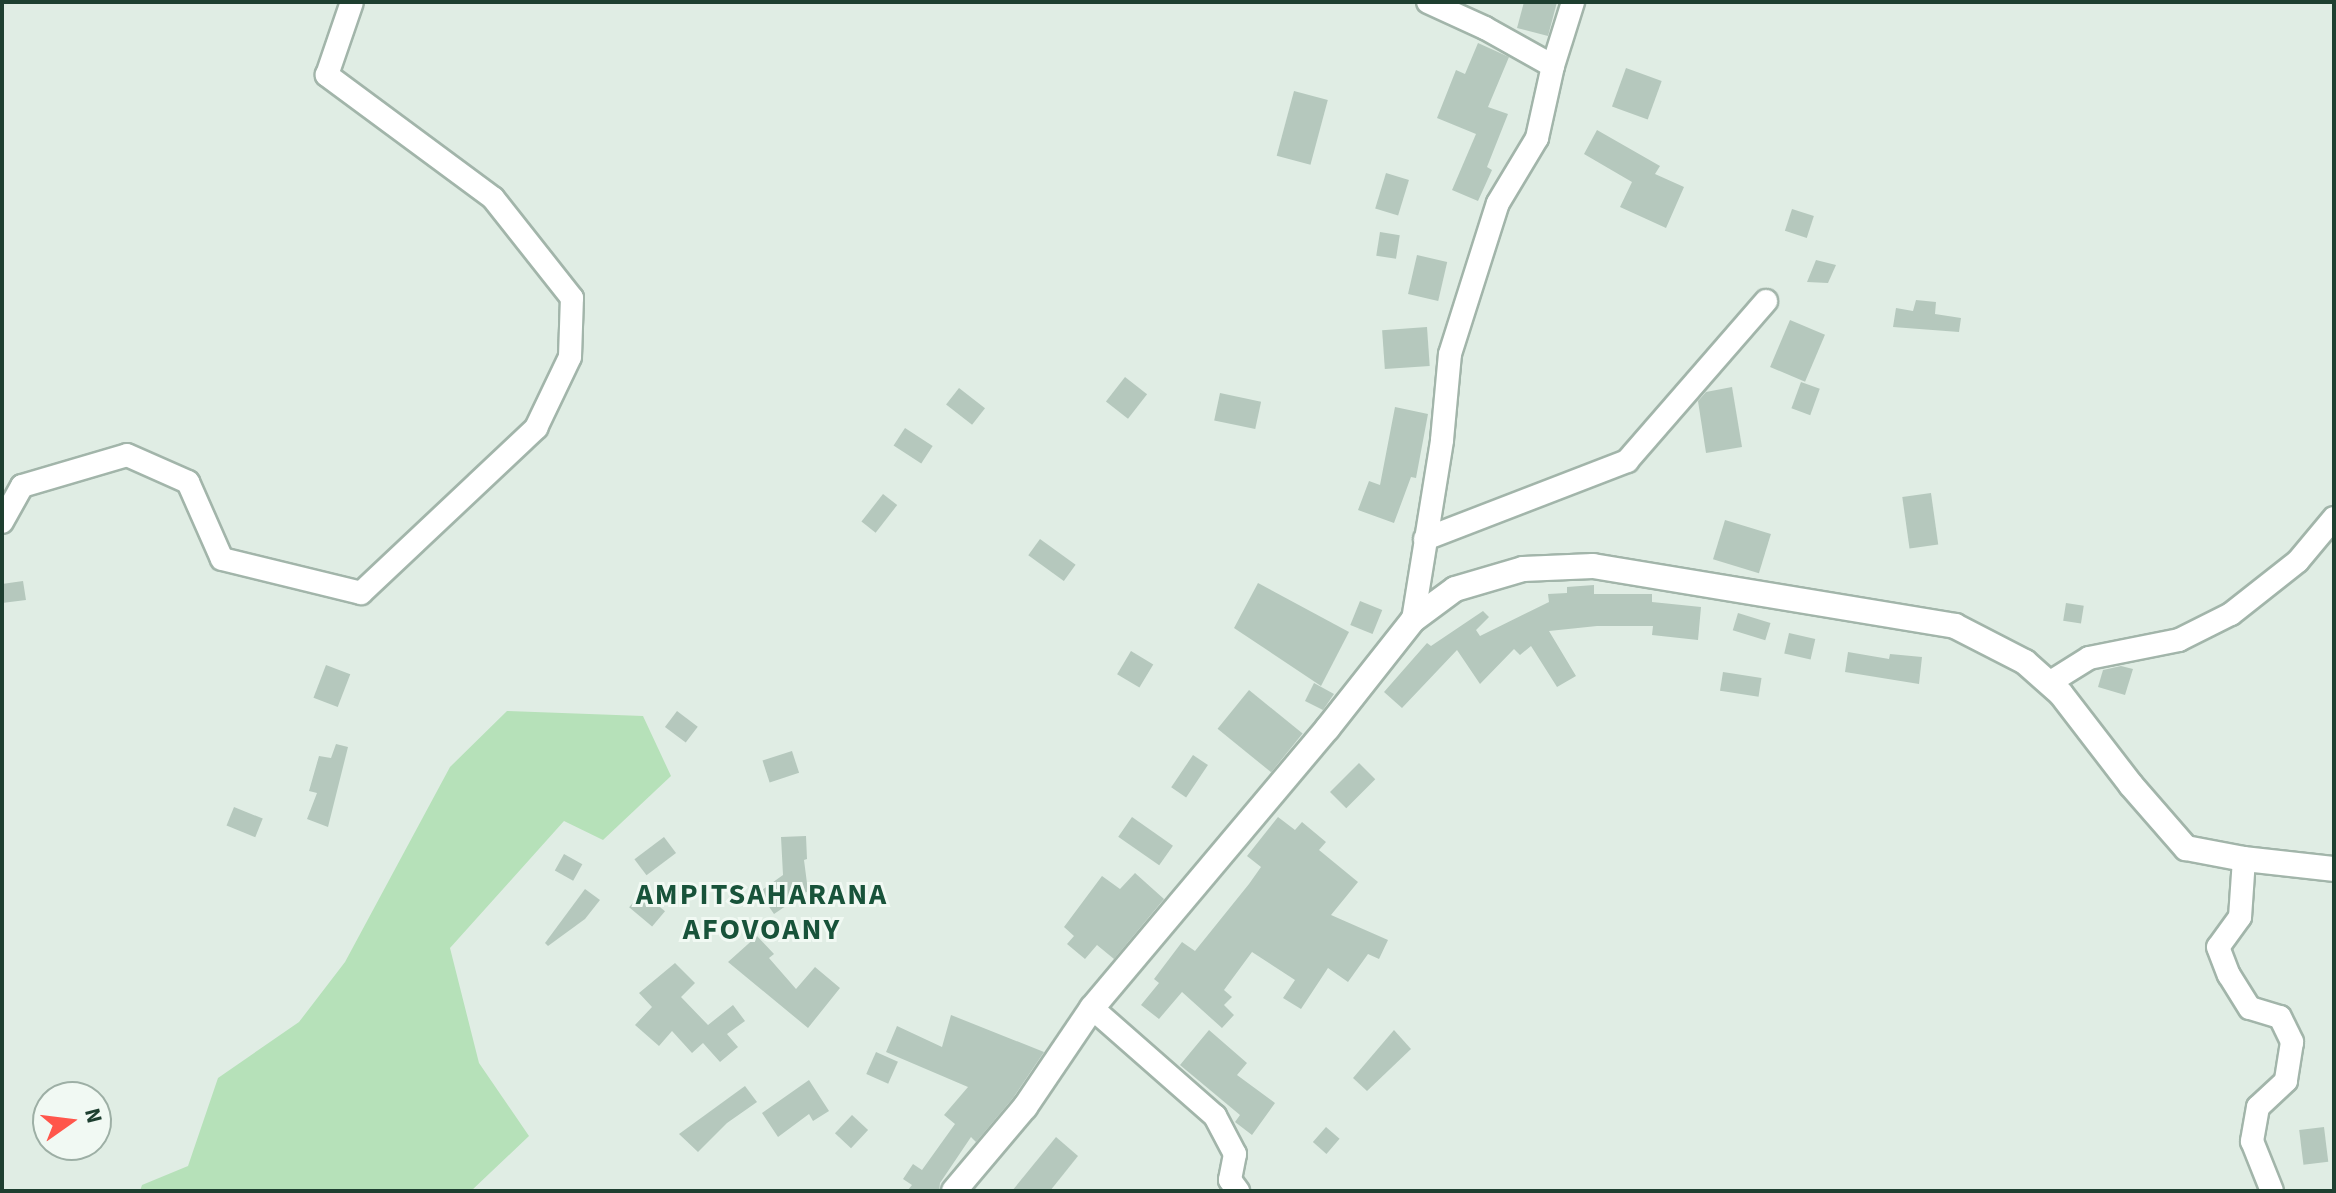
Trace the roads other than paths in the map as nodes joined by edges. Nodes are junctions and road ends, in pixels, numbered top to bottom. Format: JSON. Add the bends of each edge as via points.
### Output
{"nodes":[{"id":1,"x":352,"y":2,"type":"edge"},
{"id":2,"x":1428,"y":2,"type":"edge"},
{"id":3,"x":1573,"y":2,"type":"edge"},
{"id":4,"x":1553,"y":66,"type":"junction"},
{"id":5,"x":1766,"y":301,"type":"dead end"},
{"id":6,"x":2334,"y":518,"type":"edge"},
{"id":7,"x":2,"y":522,"type":"edge"},
{"id":8,"x":1425,"y":539,"type":"junction"},
{"id":9,"x":1413,"y":620,"type":"junction"},
{"id":10,"x":2049,"y":683,"type":"junction"},
{"id":11,"x":2244,"y":859,"type":"junction"},
{"id":12,"x":2334,"y":869,"type":"edge"},
{"id":13,"x":1092,"y":1008,"type":"junction"},
{"id":14,"x":954,"y":1191,"type":"edge"},
{"id":15,"x":1238,"y":1191,"type":"edge"},
{"id":16,"x":2272,"y":1191,"type":"edge"}],
"edges":[{"from":1,"to":7,"type":"street","via":[[327,75],[493,198],[572,298],[570,357],[536,428],[361,593],[222,559],[188,482],[127,455],[22,486]]},
{"from":2,"to":4,"type":"street"},
{"from":3,"to":4,"type":"street"},
{"from":4,"to":8,"type":"street","via":[[1537,138],[1498,203],[1450,354]]},
{"from":5,"to":8,"type":"street","via":[[1627,461]]},
{"from":6,"to":10,"type":"street","via":[[2298,561],[2231,614],[2179,640],[2089,658]]},
{"from":8,"to":9,"type":"street"},
{"from":9,"to":10,"type":"main road","via":[[1455,589],[1523,569],[1593,566],[1955,626],[2025,662]]},
{"from":9,"to":13,"type":"main road"},
{"from":10,"to":11,"type":"main road","via":[[2186,848]]},
{"from":11,"to":12,"type":"main road"},
{"from":11,"to":16,"type":"street","via":[[2240,917],[2218,947],[2250,1008],[2280,1017],[2292,1042],[2286,1081],[2258,1107],[2252,1141]]},
{"from":13,"to":14,"type":"main road","via":[[1025,1107]]},
{"from":13,"to":15,"type":"street","via":[[1215,1116],[1235,1154],[1230,1180]]}]}
